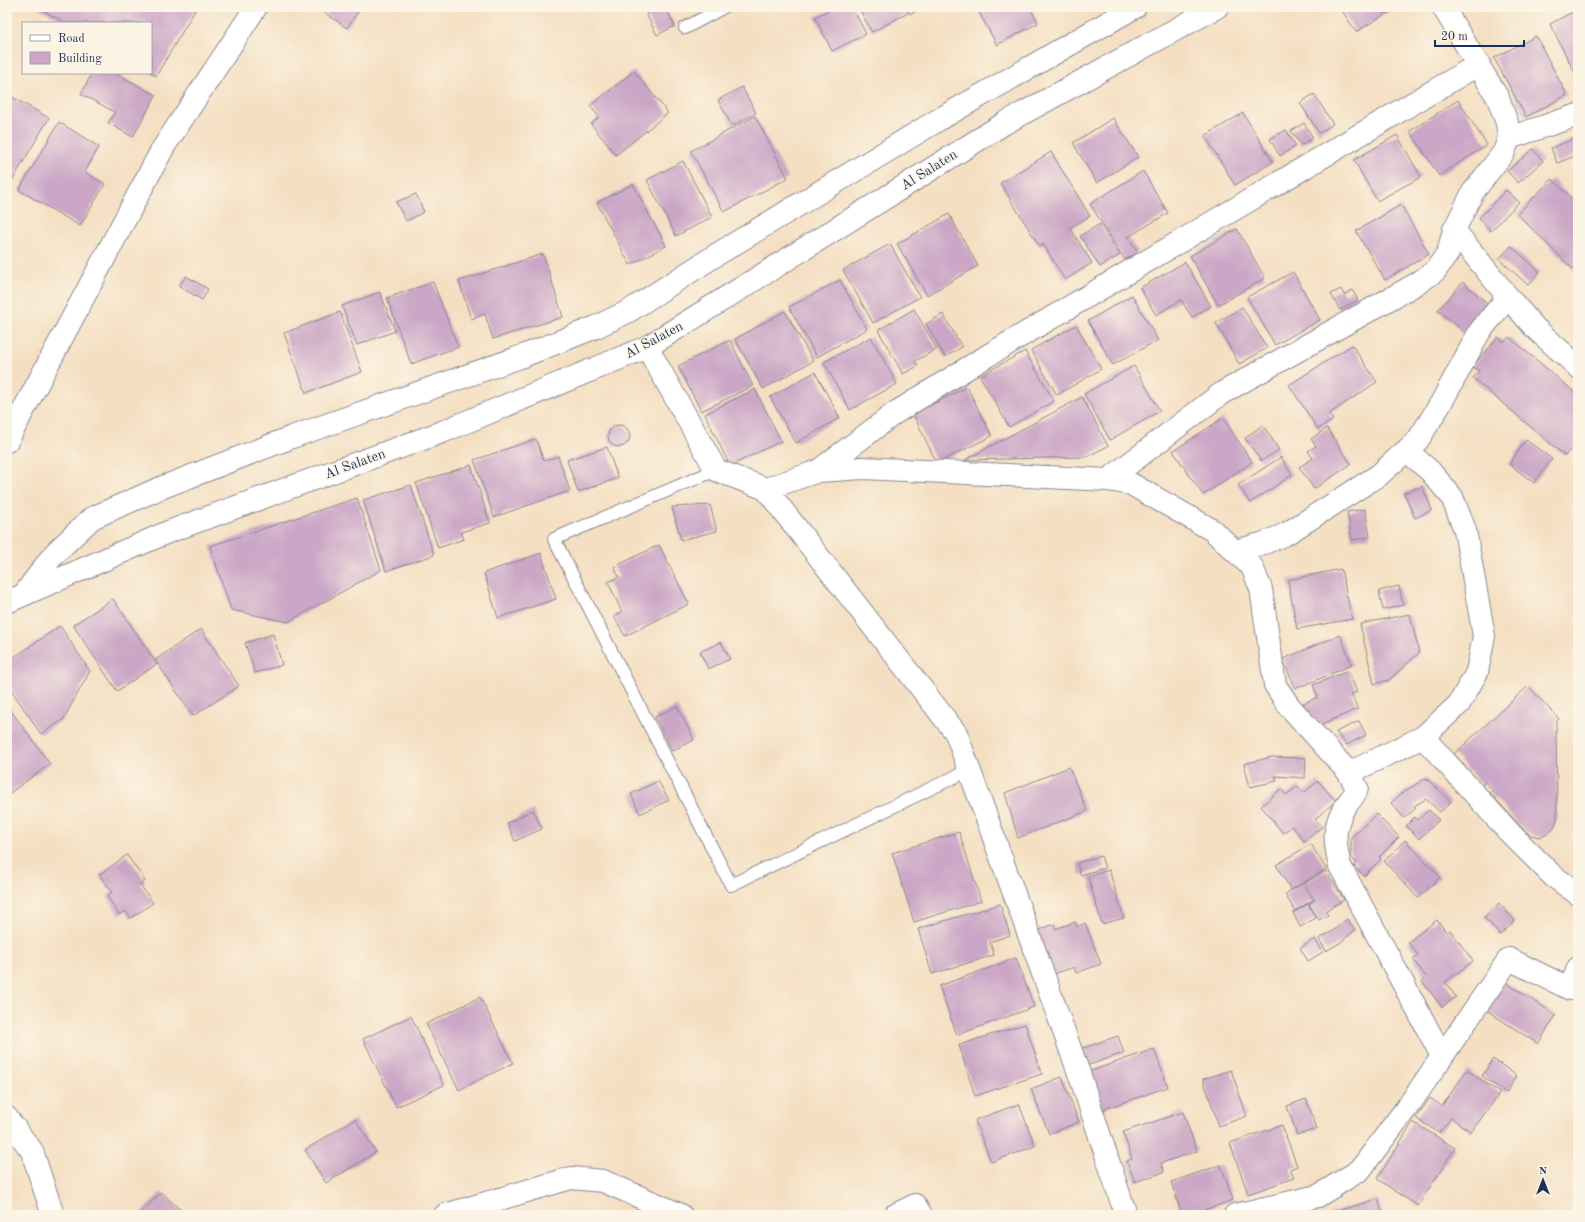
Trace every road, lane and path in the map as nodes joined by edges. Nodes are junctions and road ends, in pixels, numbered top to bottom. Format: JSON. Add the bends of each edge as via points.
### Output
{"nodes":[{"id":1,"x":256,"y":7,"type":"edge"},
{"id":2,"x":724,"y":7,"type":"edge"},
{"id":3,"x":1135,"y":7,"type":"edge"},
{"id":4,"x":1217,"y":7,"type":"edge"},
{"id":5,"x":1443,"y":7,"type":"edge"},
{"id":6,"x":685,"y":28,"type":"dead end"},
{"id":7,"x":1478,"y":64,"type":"junction"},
{"id":8,"x":1578,"y":115,"type":"edge"},
{"id":9,"x":1509,"y":138,"type":"junction"},
{"id":10,"x":1454,"y":230,"type":"junction"},
{"id":11,"x":1508,"y":297,"type":"junction"},
{"id":12,"x":647,"y":347,"type":"junction"},
{"id":13,"x":1578,"y":367,"type":"edge"},
{"id":14,"x":7,"y":441,"type":"edge"},
{"id":15,"x":1407,"y":450,"type":"junction"},
{"id":16,"x":716,"y":470,"type":"junction"},
{"id":17,"x":818,"y":471,"type":"junction"},
{"id":18,"x":1108,"y":480,"type":"junction"},
{"id":19,"x":766,"y":489,"type":"junction"},
{"id":20,"x":1236,"y":551,"type":"junction"},
{"id":21,"x":16,"y":598,"type":"edge"},
{"id":22,"x":1423,"y":737,"type":"junction"},
{"id":23,"x":970,"y":770,"type":"junction"},
{"id":24,"x":1349,"y":773,"type":"junction"},
{"id":25,"x":1578,"y":894,"type":"edge"},
{"id":26,"x":1578,"y":968,"type":"edge"},
{"id":27,"x":1442,"y":1056,"type":"junction"},
{"id":28,"x":7,"y":1118,"type":"edge"},
{"id":29,"x":53,"y":1215,"type":"edge"},
{"id":30,"x":445,"y":1215,"type":"edge"},
{"id":31,"x":681,"y":1215,"type":"edge"},
{"id":32,"x":895,"y":1215,"type":"edge"},
{"id":33,"x":921,"y":1215,"type":"edge"},
{"id":34,"x":1126,"y":1215,"type":"edge"},
{"id":35,"x":1235,"y":1215,"type":"edge"}],
"edges":[{"from":1,"to":14,"type":"street","via":[[163,148]]},
{"from":2,"to":6,"type":"lane"},
{"from":3,"to":21,"type":"street","name":"Al Salaten","via":[[938,120],[629,311],[523,356],[285,439],[92,518],[54,554]]},
{"from":4,"to":12,"type":"street","name":"Al Salaten","via":[[1005,123]]},
{"from":5,"to":7,"type":"street"},
{"from":7,"to":9,"type":"street","via":[[1498,98],[1507,123]]},
{"from":7,"to":17,"type":"street","via":[[982,359],[895,413]]},
{"from":8,"to":9,"type":"street"},
{"from":9,"to":10,"type":"street","via":[[1504,152],[1473,192]]},
{"from":10,"to":11,"type":"street"},
{"from":10,"to":18,"type":"street","via":[[1448,253],[1435,271],[1424,279],[1222,393]]},
{"from":11,"to":13,"type":"street","via":[[1535,328]]},
{"from":11,"to":15,"type":"street","via":[[1480,331],[1441,403],[1418,440]]},
{"from":12,"to":16,"type":"street"},
{"from":12,"to":21,"type":"street","name":"Al Salaten","via":[[442,432],[168,532]]},
{"from":15,"to":20,"type":"street","via":[[1379,475],[1286,534]]},
{"from":15,"to":22,"type":"street","via":[[1430,471],[1452,497],[1465,530],[1484,636],[1477,672],[1459,704]]},
{"from":16,"to":19,"type":"street"},
{"from":16,"to":23,"type":"lane","via":[[554,540],[731,885]]},
{"from":17,"to":18,"type":"street","via":[[863,468]]},
{"from":17,"to":19,"type":"street"},
{"from":18,"to":20,"type":"street","via":[[1131,484],[1212,530]]},
{"from":19,"to":23,"type":"street","via":[[956,733]]},
{"from":20,"to":24,"type":"street","via":[[1252,567],[1262,589],[1275,685],[1288,706]]},
{"from":22,"to":24,"type":"street"},
{"from":22,"to":25,"type":"street","via":[[1531,854],[1553,876]]},
{"from":23,"to":34,"type":"street","via":[[1080,1076]]},
{"from":24,"to":27,"type":"street","via":[[1357,788],[1355,796],[1345,807],[1336,826],[1335,844],[1340,866]]},
{"from":26,"to":27,"type":"street","via":[[1570,989],[1509,959]]},
{"from":27,"to":35,"type":"street","via":[[1360,1170],[1318,1196]]},
{"from":28,"to":29,"type":"street","via":[[32,1151]]},
{"from":30,"to":31,"type":"street","via":[[571,1178],[603,1181]]},
{"from":32,"to":33,"type":"street","via":[[915,1205]]}]}
